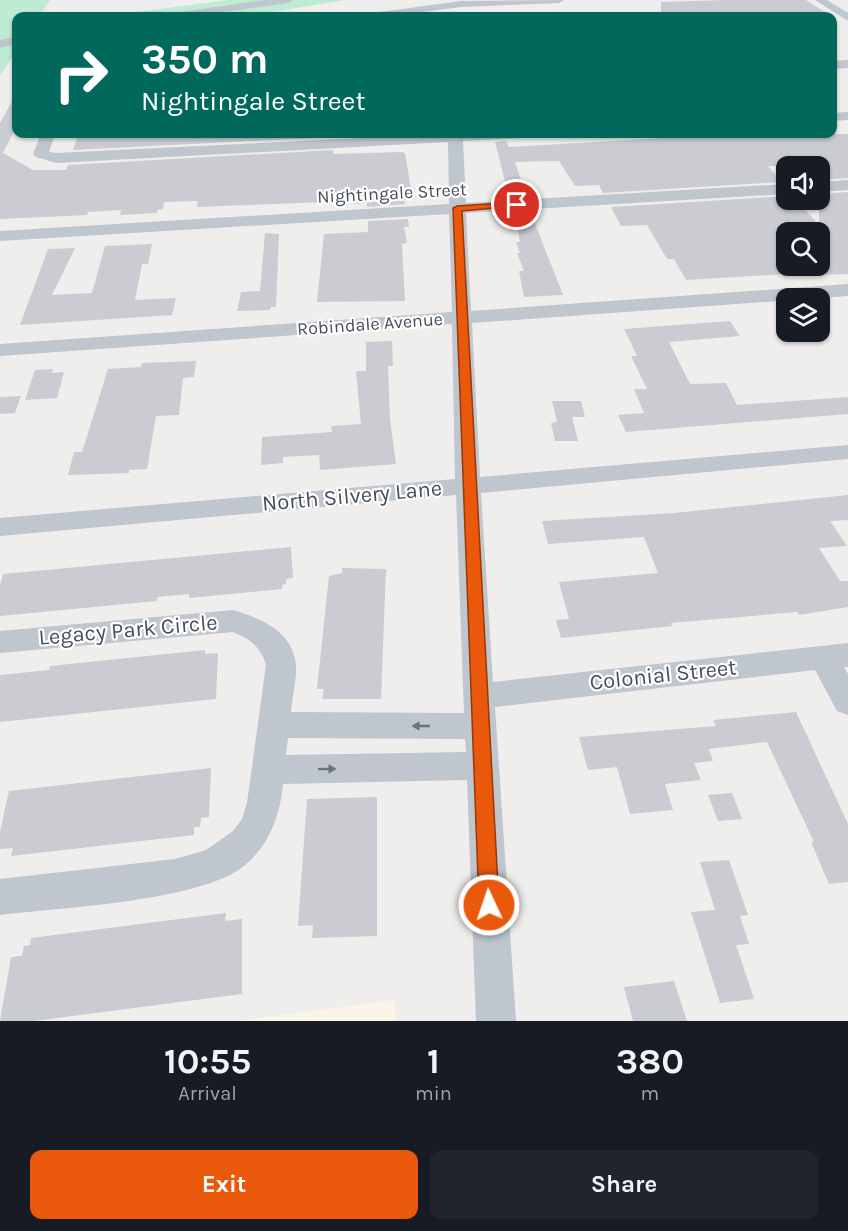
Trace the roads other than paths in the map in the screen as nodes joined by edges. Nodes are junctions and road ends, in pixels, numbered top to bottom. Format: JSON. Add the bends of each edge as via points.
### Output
{"nodes":[{"id":1,"x":288,"y":0,"type":"edge"},
{"id":2,"x":559,"y":0,"type":"edge"},
{"id":3,"x":820,"y":0,"type":"edge"},
{"id":4,"x":451,"y":7,"type":"edge"},
{"id":5,"x":202,"y":12,"type":"edge"},
{"id":6,"x":407,"y":12,"type":"edge"},
{"id":7,"x":848,"y":18,"type":"edge"},
{"id":8,"x":46,"y":138,"type":"edge"},
{"id":9,"x":404,"y":138,"type":"edge"},
{"id":10,"x":456,"y":138,"type":"edge"},
{"id":11,"x":848,"y":185,"type":"edge"},
{"id":12,"x":830,"y":186,"type":"edge"},
{"id":13,"x":776,"y":190,"type":"edge"},
{"id":14,"x":457,"y":208,"type":"junction"},
{"id":15,"x":0,"y":236,"type":"edge"},
{"id":16,"x":848,"y":290,"type":"edge"},
{"id":17,"x":462,"y":318,"type":"junction"},
{"id":18,"x":0,"y":350,"type":"edge"},
{"id":19,"x":848,"y":452,"type":"edge"},
{"id":20,"x":468,"y":486,"type":"junction"},
{"id":21,"x":0,"y":527,"type":"edge"},
{"id":22,"x":0,"y":642,"type":"edge"},
{"id":23,"x":835,"y":656,"type":"edge"},
{"id":24,"x":848,"y":702,"type":"edge"},
{"id":25,"x":479,"y":711,"type":"junction"},
{"id":26,"x":274,"y":725,"type":"junction"},
{"id":27,"x":481,"y":766,"type":"junction"},
{"id":28,"x":268,"y":770,"type":"junction"},
{"id":29,"x":0,"y":897,"type":"edge"},
{"id":30,"x":496,"y":1021,"type":"edge"}],
"edges":[{"from":1,"to":5,"type":"street"},
{"from":2,"to":4,"type":"street"},
{"from":3,"to":7,"type":"street"},
{"from":4,"to":6,"type":"street"},
{"from":8,"to":9,"type":"street","via":[[41,152],[56,158]]},
{"from":10,"to":14,"type":"street"},
{"from":11,"to":12,"type":"street"},
{"from":13,"to":14,"type":"street","name":"Nightingale Street"},
{"from":14,"to":15,"type":"street","name":"Nightingale Street"},
{"from":14,"to":17,"type":"street"},
{"from":16,"to":17,"type":"street","name":"Robindale Avenue"},
{"from":17,"to":18,"type":"street","name":"Robindale Avenue"},
{"from":17,"to":20,"type":"street"},
{"from":19,"to":20,"type":"street","name":"North Silvery Lane"},
{"from":20,"to":21,"type":"street","name":"North Silvery Lane"},
{"from":20,"to":25,"type":"street"},
{"from":22,"to":26,"type":"street","name":"Legacy Park Circle","via":[[223,621],[245,625],[271,640],[279,653]]},
{"from":23,"to":24,"type":"street"},
{"from":23,"to":25,"type":"street","name":"Colonial Street"},
{"from":25,"to":26,"type":"street","one_way":true},
{"from":25,"to":27,"type":"street"},
{"from":26,"to":28,"type":"street","name":"Legacy Park Circle"},
{"from":28,"to":27,"type":"street","one_way":true},
{"from":27,"to":30,"type":"street"},
{"from":28,"to":29,"type":"street","name":"Legacy Park Circle","via":[[256,826],[245,842],[214,865],[176,876]]}]}
